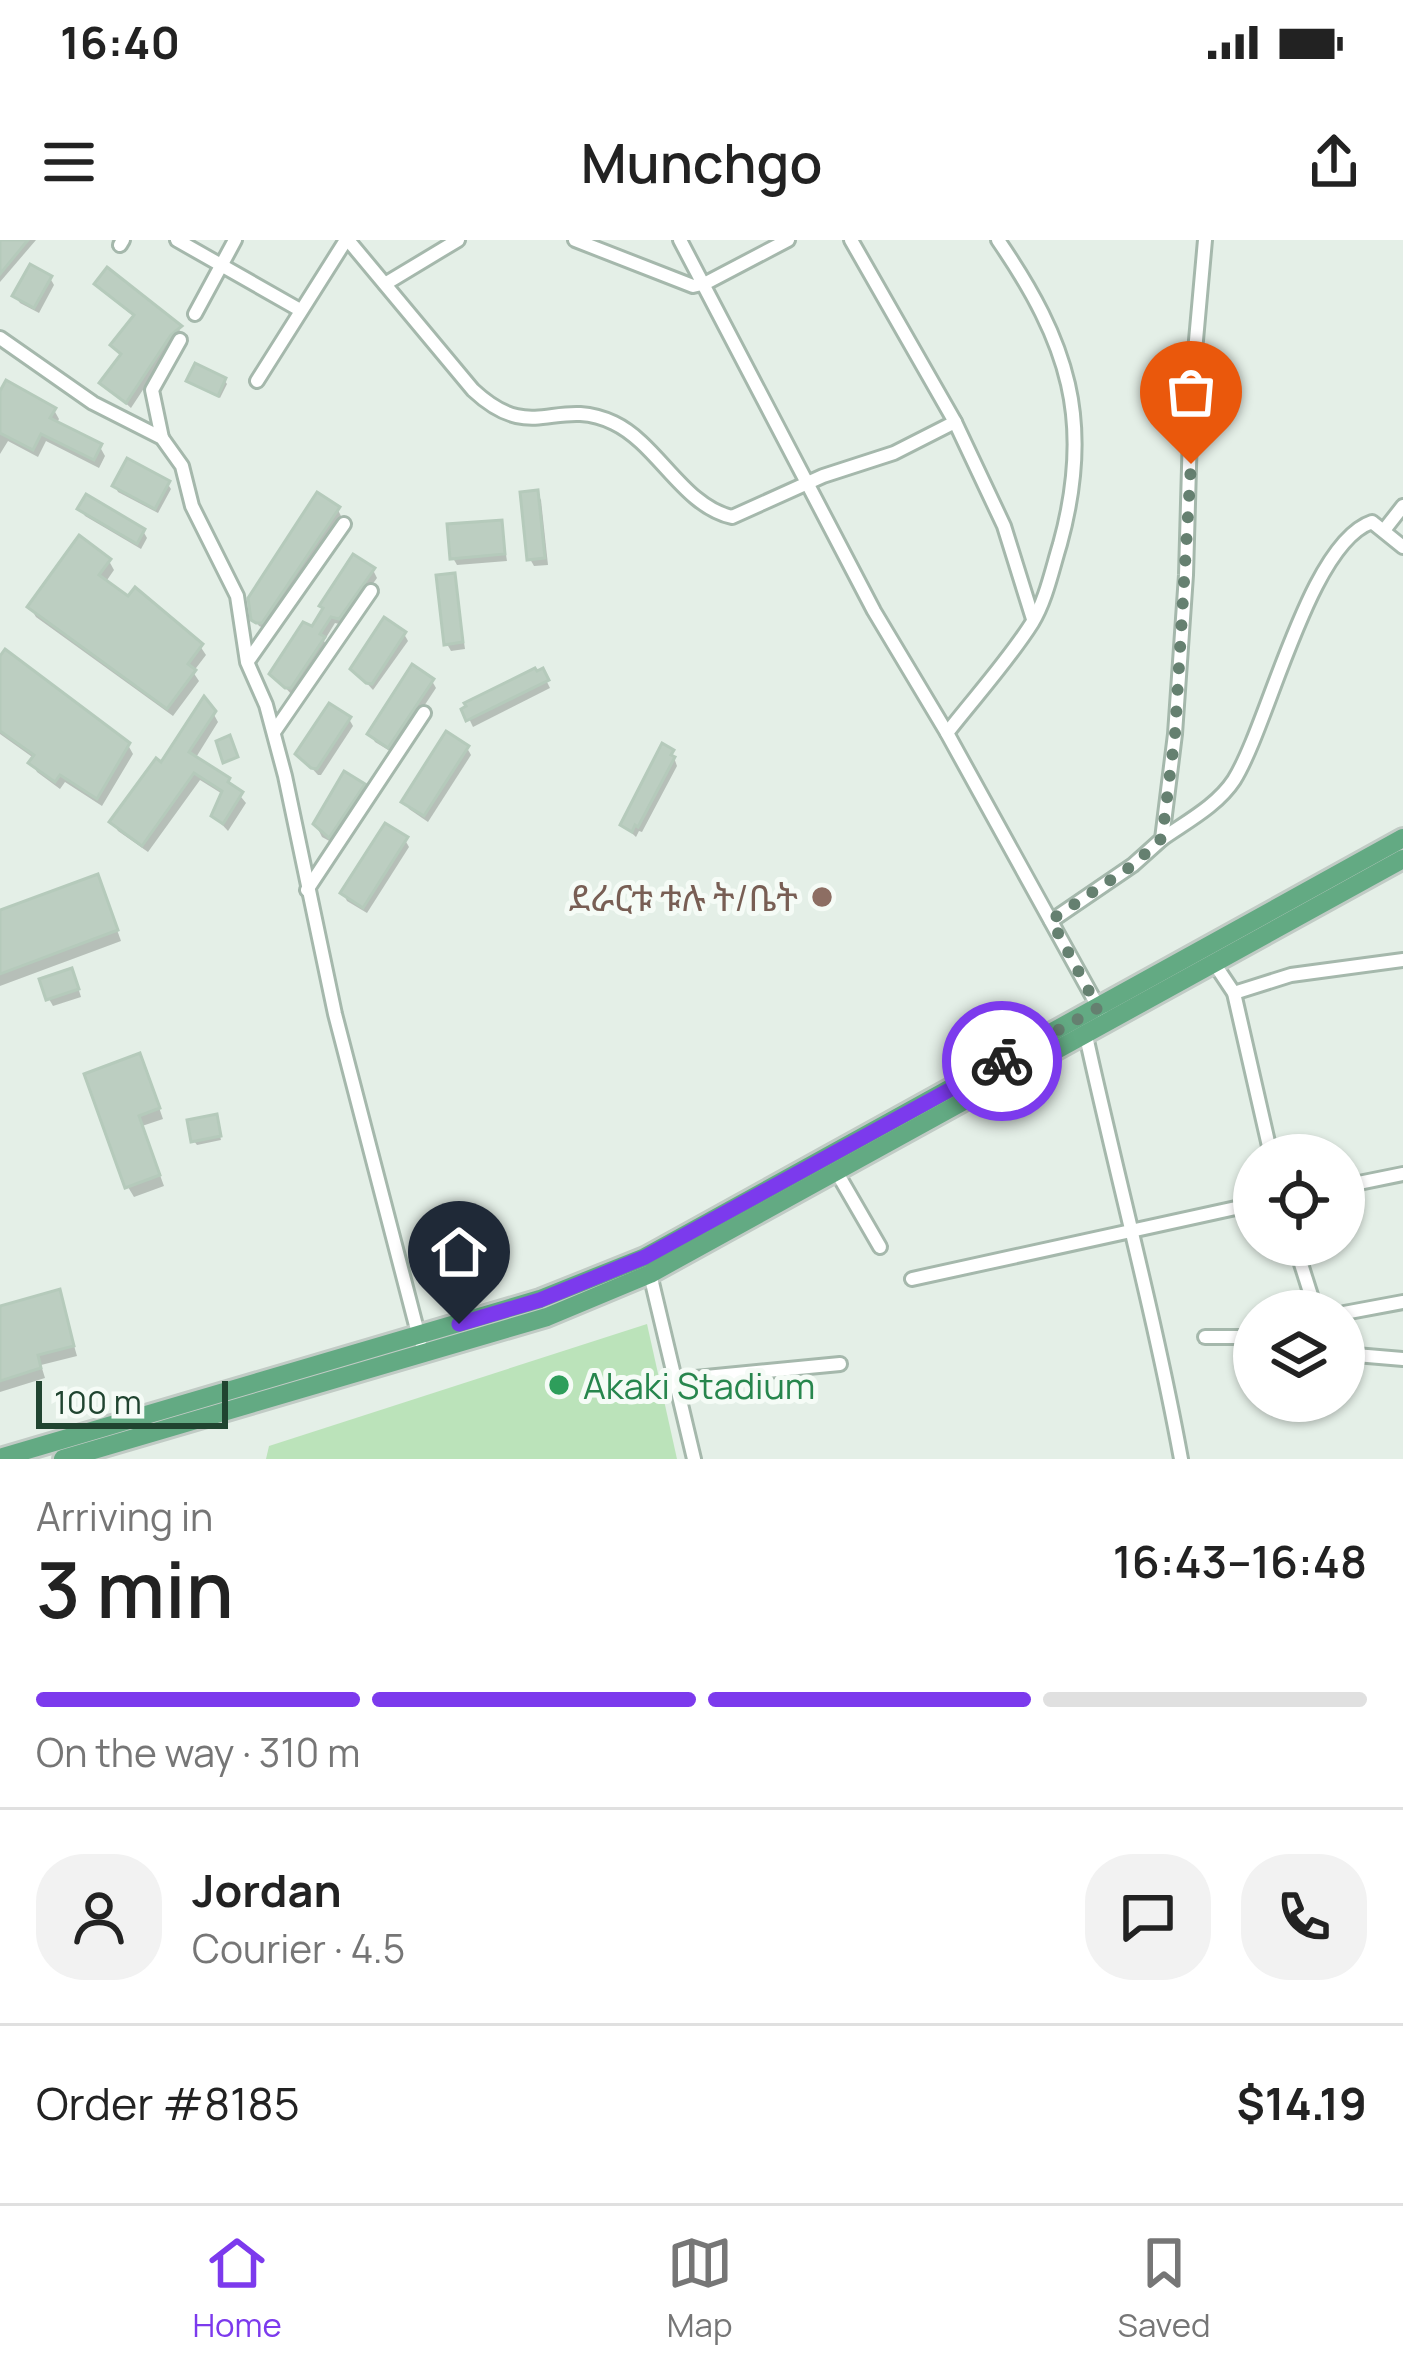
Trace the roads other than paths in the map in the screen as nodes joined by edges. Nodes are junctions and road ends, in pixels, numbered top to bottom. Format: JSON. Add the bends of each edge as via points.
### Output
{"nodes":[{"id":1,"x":177,"y":240,"type":"edge"},
{"id":2,"x":235,"y":240,"type":"edge"},
{"id":3,"x":347,"y":240,"type":"edge"},
{"id":4,"x":458,"y":240,"type":"edge"},
{"id":5,"x":574,"y":240,"type":"edge"},
{"id":6,"x":680,"y":240,"type":"edge"},
{"id":7,"x":788,"y":240,"type":"edge"},
{"id":8,"x":851,"y":240,"type":"edge"},
{"id":9,"x":998,"y":240,"type":"edge"},
{"id":10,"x":1205,"y":240,"type":"edge"},
{"id":11,"x":220,"y":264,"type":"junction"},
{"id":12,"x":706,"y":283,"type":"junction"},
{"id":13,"x":385,"y":284,"type":"junction"},
{"id":14,"x":300,"y":310,"type":"junction"},
{"id":15,"x":195,"y":314,"type":"dead end"},
{"id":16,"x":0,"y":338,"type":"edge"},
{"id":17,"x":180,"y":340,"type":"dead end"},
{"id":18,"x":257,"y":381,"type":"dead end"},
{"id":19,"x":955,"y":422,"type":"junction"},
{"id":20,"x":162,"y":437,"type":"junction"},
{"id":21,"x":807,"y":486,"type":"junction"},
{"id":22,"x":1403,"y":506,"type":"edge"},
{"id":23,"x":344,"y":524,"type":"dead end"},
{"id":24,"x":1385,"y":529,"type":"junction"},
{"id":25,"x":1403,"y":547,"type":"edge"},
{"id":26,"x":371,"y":591,"type":"dead end"},
{"id":27,"x":1034,"y":620,"type":"junction"},
{"id":28,"x":247,"y":662,"type":"junction"},
{"id":29,"x":424,"y":713,"type":"dead end"},
{"id":30,"x":274,"y":732,"type":"junction"},
{"id":31,"x":947,"y":733,"type":"junction"},
{"id":32,"x":1162,"y":838,"type":"junction"},
{"id":33,"x":1403,"y":838,"type":"edge"},
{"id":34,"x":1403,"y":859,"type":"edge"},
{"id":35,"x":307,"y":890,"type":"junction"},
{"id":36,"x":1051,"y":920,"type":"junction"},
{"id":37,"x":1403,"y":960,"type":"edge"},
{"id":38,"x":1214,"y":963,"type":"junction"},
{"id":39,"x":1234,"y":993,"type":"junction"},
{"id":40,"x":1103,"y":1016,"type":"junction"},
{"id":41,"x":1086,"y":1036,"type":"junction"},
{"id":42,"x":1266,"y":1134,"type":"edge"},
{"id":43,"x":836,"y":1171,"type":"junction"},
{"id":44,"x":1403,"y":1174,"type":"edge"},
{"id":45,"x":1365,"y":1182,"type":"edge"},
{"id":46,"x":1233,"y":1208,"type":"edge"},
{"id":47,"x":1128,"y":1229,"type":"junction"},
{"id":48,"x":880,"y":1247,"type":"dead end"},
{"id":49,"x":650,"y":1274,"type":"junction"},
{"id":50,"x":912,"y":1279,"type":"dead end"},
{"id":51,"x":1403,"y":1302,"type":"edge"},
{"id":52,"x":1365,"y":1308,"type":"edge"},
{"id":53,"x":1205,"y":1337,"type":"dead end"},
{"id":54,"x":1233,"y":1337,"type":"edge"},
{"id":55,"x":421,"y":1345,"type":"junction"},
{"id":56,"x":1365,"y":1356,"type":"edge"},
{"id":57,"x":1403,"y":1359,"type":"edge"},
{"id":58,"x":840,"y":1364,"type":"dead end"},
{"id":59,"x":675,"y":1380,"type":"junction"},
{"id":60,"x":0,"y":1458,"type":"edge"},
{"id":61,"x":63,"y":1459,"type":"edge"},
{"id":62,"x":694,"y":1459,"type":"edge"},
{"id":63,"x":1180,"y":1459,"type":"edge"},
{"id":64,"x":1190,"y":1459,"type":"edge"}],
"edges":[{"from":1,"to":11,"type":"street"},
{"from":2,"to":11,"type":"street"},
{"from":3,"to":13,"type":"street"},
{"from":3,"to":14,"type":"street"},
{"from":4,"to":13,"type":"street"},
{"from":5,"to":12,"type":"street","via":[[657,275]]},
{"from":6,"to":12,"type":"street"},
{"from":7,"to":12,"type":"street"},
{"from":8,"to":19,"type":"street"},
{"from":9,"to":27,"type":"street","via":[[1060,348],[1071,385],[1072,483]]},
{"from":10,"to":32,"type":"street"},
{"from":11,"to":14,"type":"street"},
{"from":11,"to":15,"type":"street"},
{"from":12,"to":21,"type":"street"},
{"from":13,"to":21,"type":"street","via":[[495,410],[521,419],[584,413],[621,426],[727,517]]},
{"from":14,"to":18,"type":"street"},
{"from":16,"to":20,"type":"street","via":[[93,403]]},
{"from":17,"to":20,"type":"street","via":[[152,390]]},
{"from":19,"to":21,"type":"street"},
{"from":19,"to":27,"type":"street","via":[[1004,526]]},
{"from":20,"to":28,"type":"street","via":[[236,596]]},
{"from":21,"to":31,"type":"street"},
{"from":22,"to":24,"type":"street"},
{"from":23,"to":28,"type":"street"},
{"from":24,"to":25,"type":"street"},
{"from":24,"to":32,"type":"street","via":[[1365,523],[1318,583],[1227,790]]},
{"from":26,"to":30,"type":"street"},
{"from":27,"to":31,"type":"street"},
{"from":28,"to":30,"type":"street"},
{"from":29,"to":35,"type":"street"},
{"from":30,"to":35,"type":"street"},
{"from":31,"to":36,"type":"street"},
{"from":32,"to":36,"type":"street"},
{"from":33,"to":40,"type":"main road"},
{"from":34,"to":38,"type":"main road"},
{"from":35,"to":55,"type":"street"},
{"from":36,"to":40,"type":"street"},
{"from":37,"to":39,"type":"street","via":[[1303,973]]},
{"from":38,"to":39,"type":"street"},
{"from":38,"to":40,"type":"main road"},
{"from":39,"to":42,"type":"street"},
{"from":40,"to":41,"type":"main road"},
{"from":40,"to":55,"type":"main road","via":[[645,1257]]},
{"from":41,"to":43,"type":"main road"},
{"from":41,"to":47,"type":"street"},
{"from":43,"to":48,"type":"street"},
{"from":43,"to":49,"type":"main road"},
{"from":44,"to":45,"type":"street"},
{"from":46,"to":47,"type":"street"},
{"from":47,"to":50,"type":"street"},
{"from":47,"to":63,"type":"street","via":[[1159,1338]]},
{"from":49,"to":55,"type":"main road","via":[[547,1317]]},
{"from":49,"to":59,"type":"street"},
{"from":51,"to":52,"type":"street"},
{"from":53,"to":54,"type":"street"},
{"from":55,"to":60,"type":"main road"},
{"from":55,"to":61,"type":"main road"},
{"from":56,"to":57,"type":"street"},
{"from":58,"to":59,"type":"street"},
{"from":59,"to":62,"type":"street"},
{"from":63,"to":64,"type":"street"}]}
